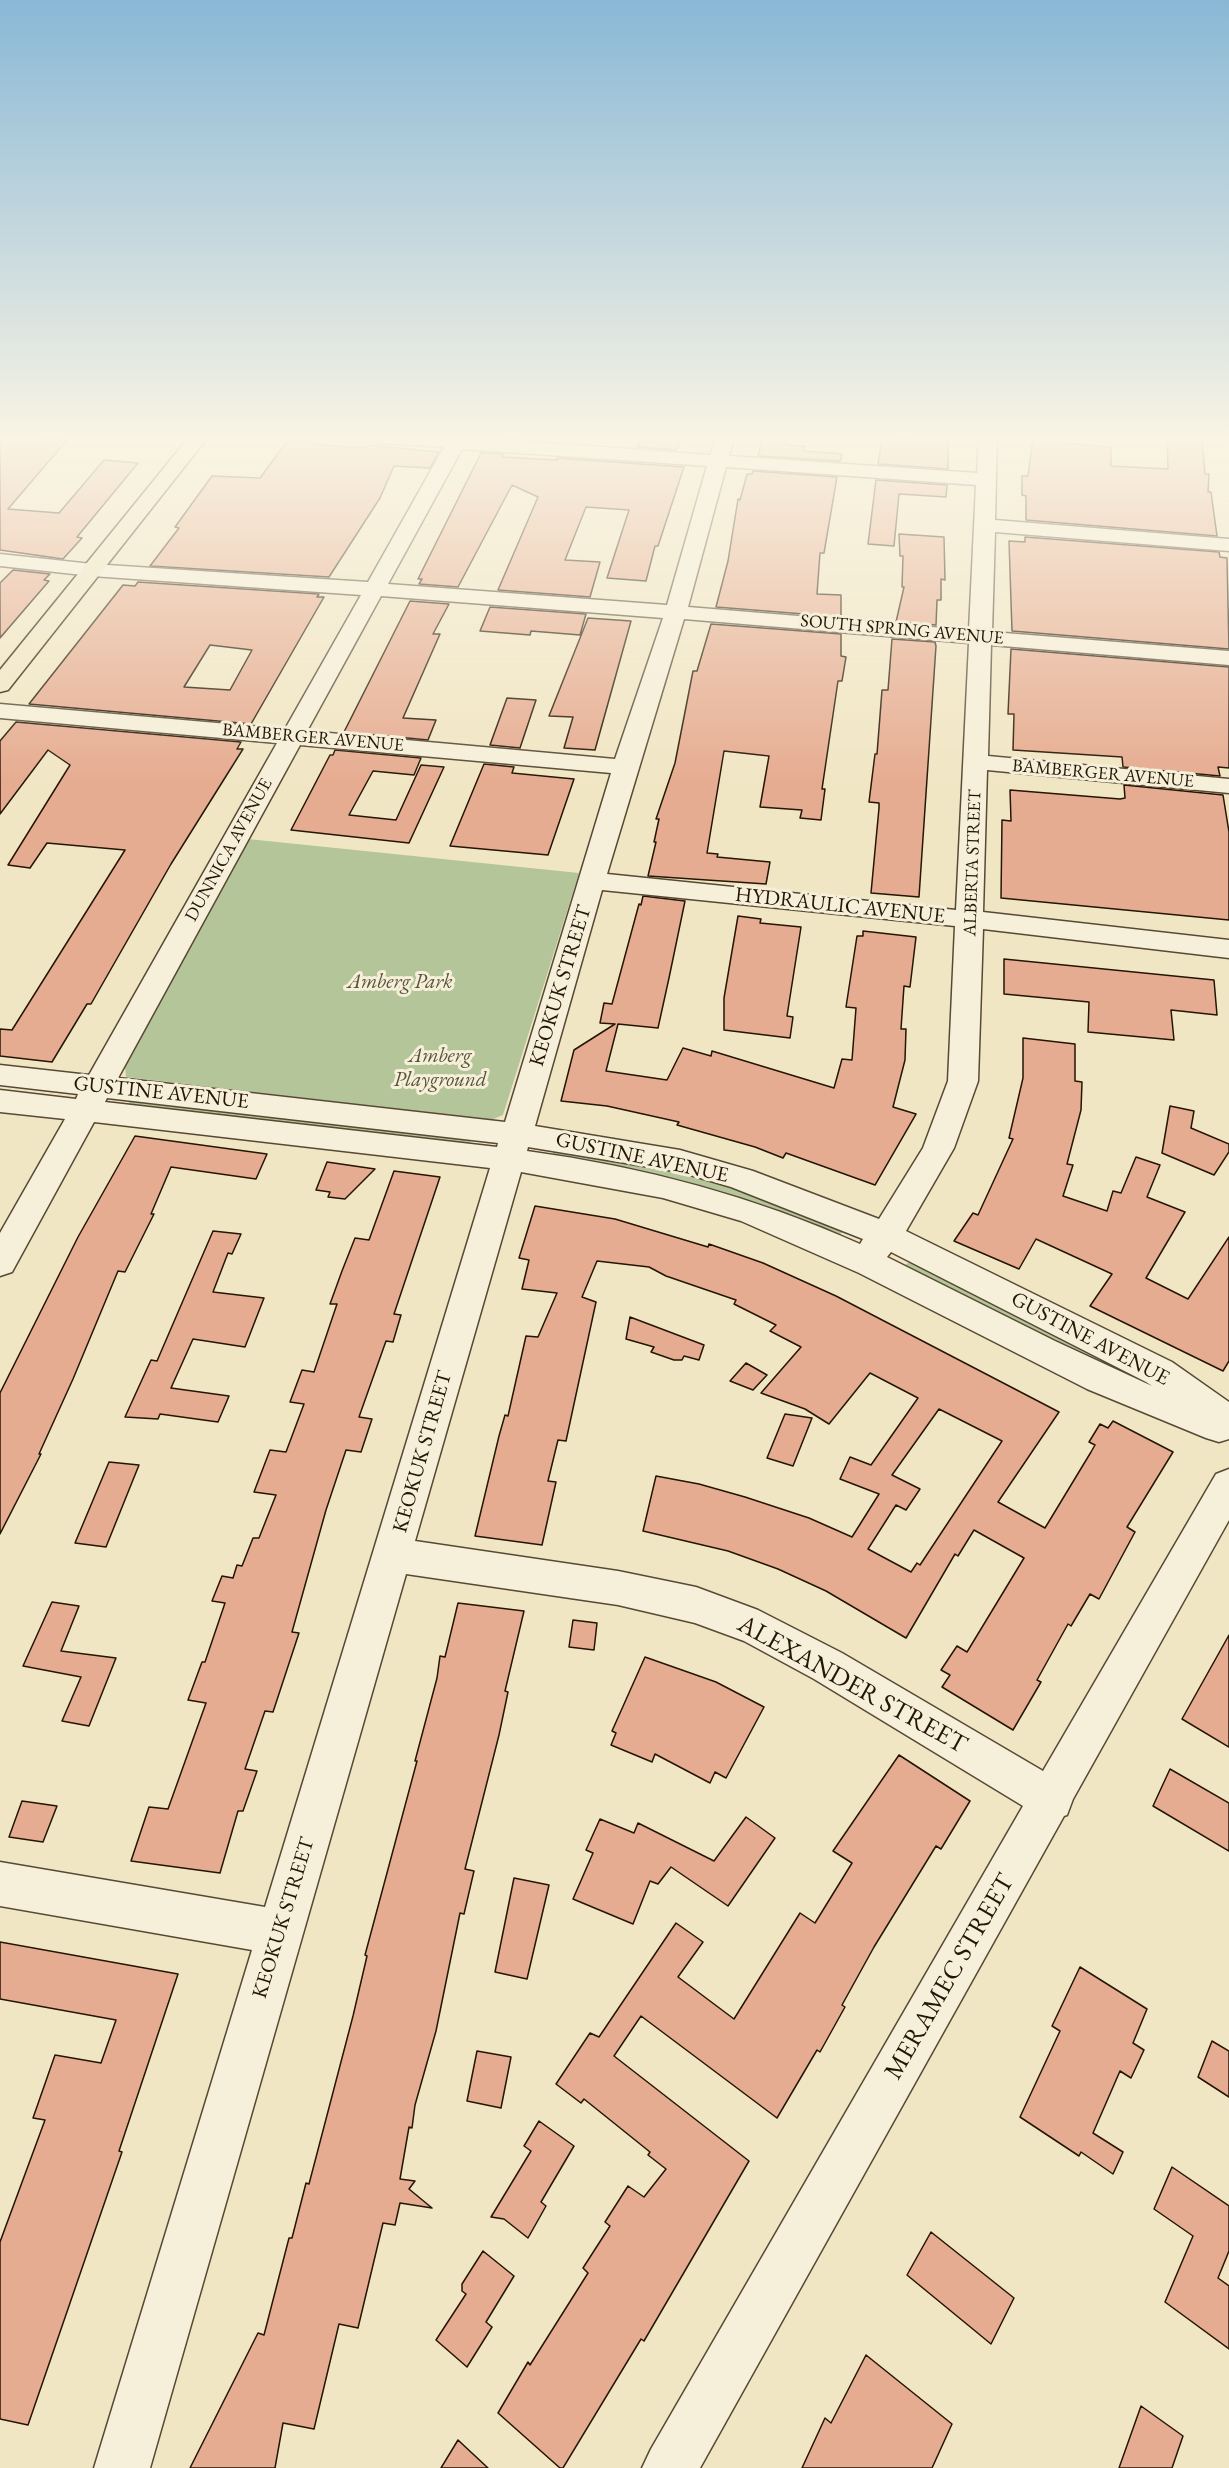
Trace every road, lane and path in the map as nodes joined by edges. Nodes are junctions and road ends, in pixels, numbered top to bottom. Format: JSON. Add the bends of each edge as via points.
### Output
{"nodes":[{"id":1,"x":106,"y":552,"type":"edge"},
{"id":2,"x":395,"y":552,"type":"edge"},
{"id":3,"x":693,"y":552,"type":"edge"},
{"id":4,"x":984,"y":552,"type":"edge"},
{"id":5,"x":0,"y":560,"type":"edge"},
{"id":6,"x":92,"y":570,"type":"junction"},
{"id":7,"x":375,"y":588,"type":"junction"},
{"id":8,"x":676,"y":611,"type":"junction"},
{"id":9,"x":982,"y":637,"type":"junction"},
{"id":10,"x":1229,"y":658,"type":"edge"},
{"id":11,"x":0,"y":685,"type":"edge"},
{"id":12,"x":0,"y":711,"type":"edge"},
{"id":13,"x":292,"y":736,"type":"junction"},
{"id":14,"x":977,"y":762,"type":"junction"},
{"id":15,"x":625,"y":767,"type":"junction"},
{"id":16,"x":1229,"y":786,"type":"edge"},
{"id":17,"x":593,"y":882,"type":"junction"},
{"id":18,"x":971,"y":920,"type":"junction"},
{"id":19,"x":1229,"y":949,"type":"edge"},
{"id":20,"x":0,"y":1075,"type":"edge"},
{"id":21,"x":91,"y":1098,"type":"junction"},
{"id":22,"x":0,"y":1101,"type":"edge"},
{"id":23,"x":512,"y":1146,"type":"junction"},
{"id":24,"x":886,"y":1235,"type":"junction"},
{"id":25,"x":864,"y":1262,"type":"junction"},
{"id":26,"x":0,"y":1263,"type":"edge"},
{"id":27,"x":1229,"y":1421,"type":"edge"},
{"id":28,"x":1229,"y":1431,"type":"edge"},
{"id":29,"x":1229,"y":1485,"type":"edge"},
{"id":30,"x":393,"y":1555,"type":"junction"},
{"id":31,"x":1052,"y":1800,"type":"junction"},
{"id":32,"x":0,"y":1884,"type":"edge"},
{"id":33,"x":280,"y":1932,"type":"junction"},
{"id":34,"x":122,"y":2468,"type":"edge"},
{"id":35,"x":670,"y":2468,"type":"edge"}],
"edges":[{"from":1,"to":6,"type":"main road"},
{"from":2,"to":7,"type":"street","name":"DUNNICA AVENUE"},
{"from":3,"to":8,"type":"street","name":"KEOKUK STREET"},
{"from":4,"to":9,"type":"street","name":"ALBERTA STREET"},
{"from":5,"to":6,"type":"street","name":"SOUTH SPRING AVENUE"},
{"from":6,"to":7,"type":"street","name":"SOUTH SPRING AVENUE"},
{"from":6,"to":11,"type":"main road"},
{"from":7,"to":8,"type":"street","name":"SOUTH SPRING AVENUE"},
{"from":7,"to":13,"type":"street","name":"DUNNICA AVENUE"},
{"from":8,"to":9,"type":"street","name":"SOUTH SPRING AVENUE"},
{"from":8,"to":15,"type":"street","name":"KEOKUK STREET"},
{"from":9,"to":10,"type":"street","name":"SOUTH SPRING AVENUE"},
{"from":9,"to":14,"type":"street","name":"ALBERTA STREET"},
{"from":12,"to":13,"type":"street","name":"BAMBERGER AVENUE"},
{"from":13,"to":15,"type":"street","name":"BAMBERGER AVENUE"},
{"from":13,"to":21,"type":"street","name":"DUNNICA AVENUE"},
{"from":14,"to":16,"type":"street","name":"BAMBERGER AVENUE"},
{"from":14,"to":18,"type":"street","name":"ALBERTA STREET"},
{"from":15,"to":17,"type":"street","name":"KEOKUK STREET"},
{"from":17,"to":18,"type":"street","name":"HYDRAULIC AVENUE"},
{"from":17,"to":23,"type":"street","name":"KEOKUK STREET"},
{"from":18,"to":19,"type":"street","name":"HYDRAULIC AVENUE"},
{"from":18,"to":24,"type":"street","name":"ALBERTA STREET","via":[[963,1081],[954,1117]]},
{"from":20,"to":21,"type":"street","name":"GUSTINE AVENUE"},
{"from":21,"to":22,"type":"street","name":"GUSTINE AVENUE"},
{"from":21,"to":23,"type":"street","name":"GUSTINE AVENUE"},
{"from":21,"to":26,"type":"street","name":"DUNNICA AVENUE"},
{"from":23,"to":24,"type":"street","name":"GUSTINE AVENUE","via":[[599,1145],[680,1161],[742,1179]]},
{"from":23,"to":25,"type":"street","name":"GUSTINE AVENUE","via":[[681,1191],[773,1221]]},
{"from":23,"to":30,"type":"street","name":"KEOKUK STREET"},
{"from":24,"to":25,"type":"street","name":"ALBERTA STREET"},
{"from":24,"to":27,"type":"street","name":"GUSTINE AVENUE","via":[[1159,1372]]},
{"from":25,"to":28,"type":"street","name":"GUSTINE AVENUE","via":[[1136,1397]]},
{"from":29,"to":31,"type":"street","name":"MERAMEC STREET"},
{"from":30,"to":31,"type":"street","name":"ALEXANDER STREET","via":[[618,1588],[696,1605],[758,1629],[828,1666]]},
{"from":30,"to":33,"type":"street","name":"KEOKUK STREET"},
{"from":31,"to":35,"type":"street","name":"MERAMEC STREET"},
{"from":32,"to":33,"type":"street"},
{"from":33,"to":34,"type":"street","name":"KEOKUK STREET"}]}
